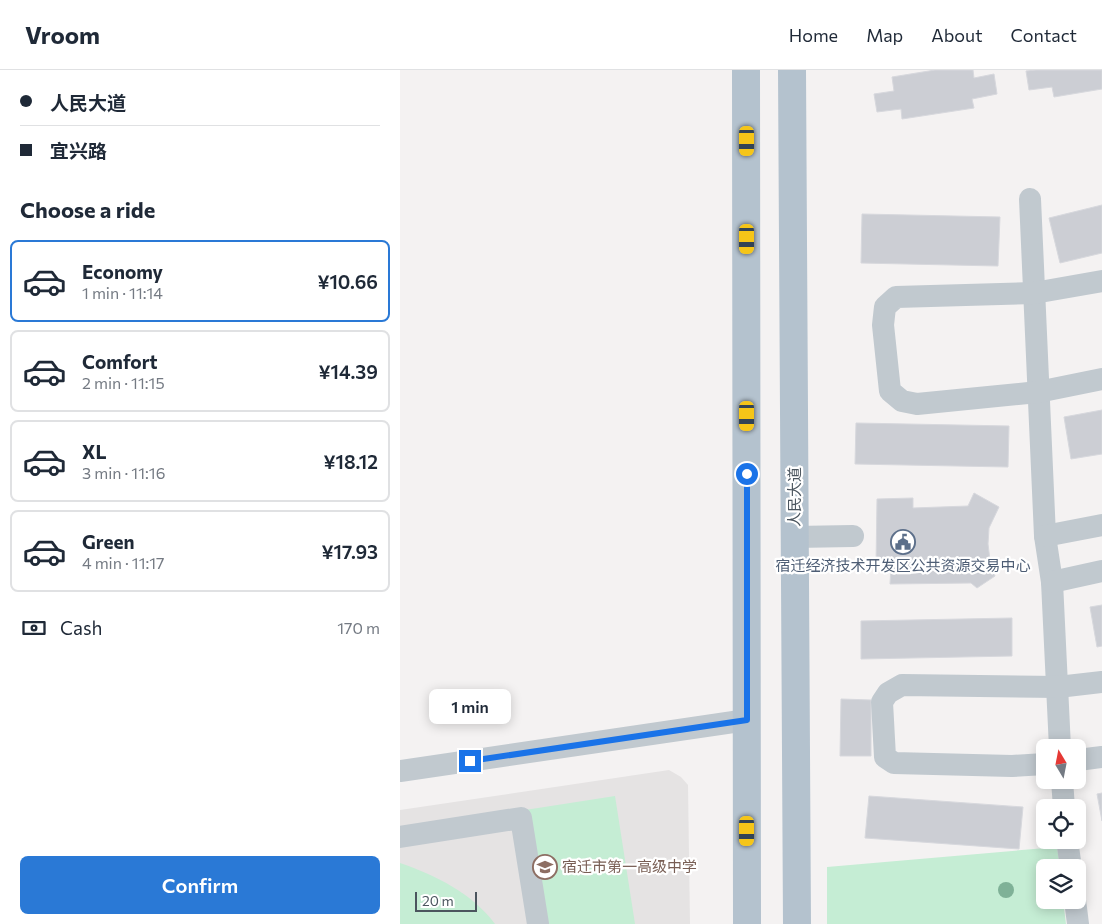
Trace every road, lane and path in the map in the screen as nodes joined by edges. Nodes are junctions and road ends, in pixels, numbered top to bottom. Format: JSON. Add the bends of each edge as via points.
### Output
{"nodes":[{"id":1,"x":746,"y":70,"type":"edge"},
{"id":2,"x":792,"y":70,"type":"edge"},
{"id":3,"x":1030,"y":199,"type":"dead end"},
{"id":4,"x":1102,"y":280,"type":"edge"},
{"id":5,"x":1034,"y":294,"type":"junction"},
{"id":6,"x":1102,"y":379,"type":"edge"},
{"id":7,"x":1038,"y":392,"type":"junction"},
{"id":8,"x":1102,"y":525,"type":"edge"},
{"id":9,"x":853,"y":536,"type":"dead end"},
{"id":10,"x":1045,"y":536,"type":"junction"},
{"id":11,"x":795,"y":537,"type":"junction"},
{"id":12,"x":1102,"y":571,"type":"edge"},
{"id":13,"x":1052,"y":582,"type":"junction"},
{"id":14,"x":1102,"y":682,"type":"edge"},
{"id":15,"x":1058,"y":687,"type":"junction"},
{"id":16,"x":747,"y":720,"type":"junction"},
{"id":17,"x":1060,"y":739,"type":"edge"},
{"id":18,"x":1102,"y":757,"type":"edge"},
{"id":19,"x":1086,"y":759,"type":"edge"},
{"id":20,"x":1036,"y":765,"type":"edge"},
{"id":21,"x":400,"y":771,"type":"edge"},
{"id":22,"x":400,"y":837,"type":"edge"},
{"id":23,"x":1076,"y":909,"type":"edge"},
{"id":24,"x":538,"y":924,"type":"edge"},
{"id":25,"x":747,"y":924,"type":"edge"},
{"id":26,"x":797,"y":924,"type":"edge"},
{"id":27,"x":1078,"y":924,"type":"edge"}],
"edges":[{"from":1,"to":16,"type":"main road"},
{"from":2,"to":11,"type":"main road","name":"人民大道"},
{"from":3,"to":5,"type":"street"},
{"from":4,"to":5,"type":"street"},
{"from":5,"to":7,"type":"street"},
{"from":5,"to":7,"type":"street","via":[[896,297],[885,307],[883,325],[890,391],[902,401],[918,404]]},
{"from":6,"to":7,"type":"street"},
{"from":7,"to":10,"type":"street"},
{"from":8,"to":10,"type":"street"},
{"from":9,"to":11,"type":"street"},
{"from":10,"to":13,"type":"street"},
{"from":11,"to":26,"type":"main road","name":"人民大道"},
{"from":12,"to":13,"type":"street"},
{"from":13,"to":15,"type":"street"},
{"from":14,"to":15,"type":"street"},
{"from":15,"to":17,"type":"street"},
{"from":15,"to":20,"type":"street","via":[[902,686],[882,702],[885,757],[894,763]]},
{"from":16,"to":21,"type":"street"},
{"from":16,"to":25,"type":"main road"},
{"from":18,"to":19,"type":"street"},
{"from":22,"to":24,"type":"street","via":[[521,818]]},
{"from":23,"to":27,"type":"street"}]}
